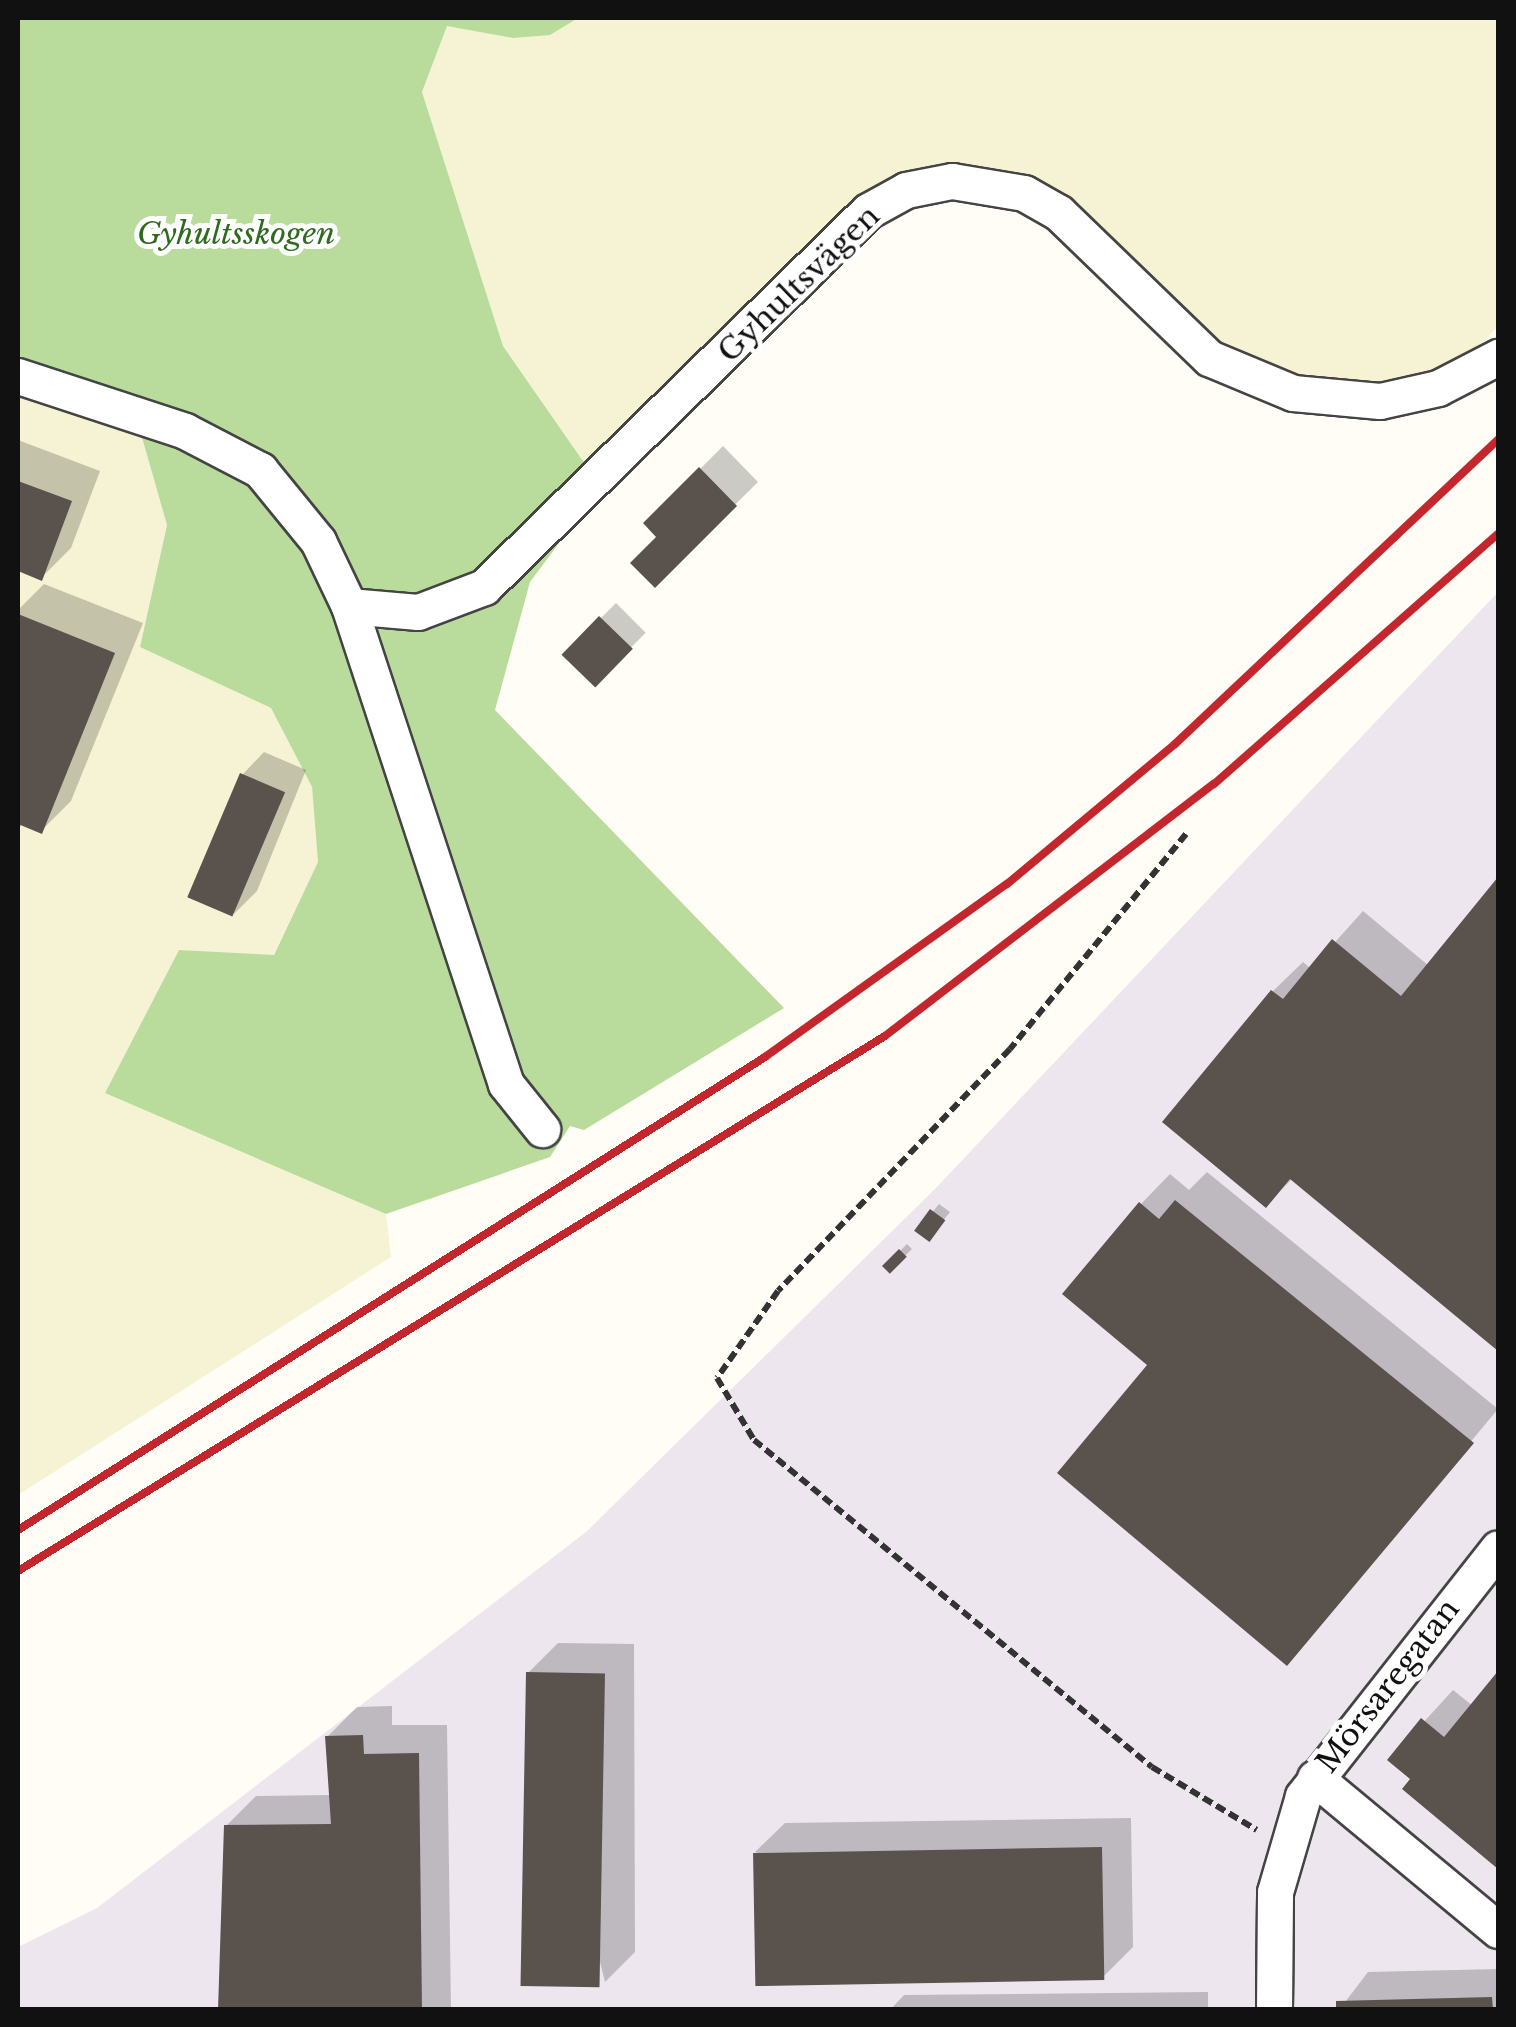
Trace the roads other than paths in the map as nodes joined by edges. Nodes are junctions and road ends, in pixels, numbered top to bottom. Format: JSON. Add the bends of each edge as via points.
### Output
{"nodes":[{"id":1,"x":1498,"y":357,"type":"edge"},
{"id":2,"x":18,"y":376,"type":"edge"},
{"id":3,"x":349,"y":606,"type":"junction"},
{"id":4,"x":542,"y":1129,"type":"dead end"},
{"id":5,"x":1498,"y":1548,"type":"edge"},
{"id":6,"x":1315,"y":1778,"type":"junction"},
{"id":7,"x":1498,"y":1930,"type":"edge"},
{"id":8,"x":1274,"y":2010,"type":"edge"}],
"edges":[{"from":1,"to":3,"type":"street","name":"Gyhultsvägen","via":[[1438,388],[1380,401],[1293,393],[1209,358],[1059,213],[1024,192],[952,182],[906,190],[868,211],[484,587],[418,612]]},
{"from":2,"to":3,"type":"street","via":[[185,431],[260,470],[318,540]]},
{"from":3,"to":4,"type":"street","via":[[506,1084]]},
{"from":5,"to":6,"type":"street","name":"Mörsaregatan"},
{"from":6,"to":7,"type":"street"},
{"from":6,"to":8,"type":"street","name":"Mörsaregatan","via":[[1283,1845]]}]}
